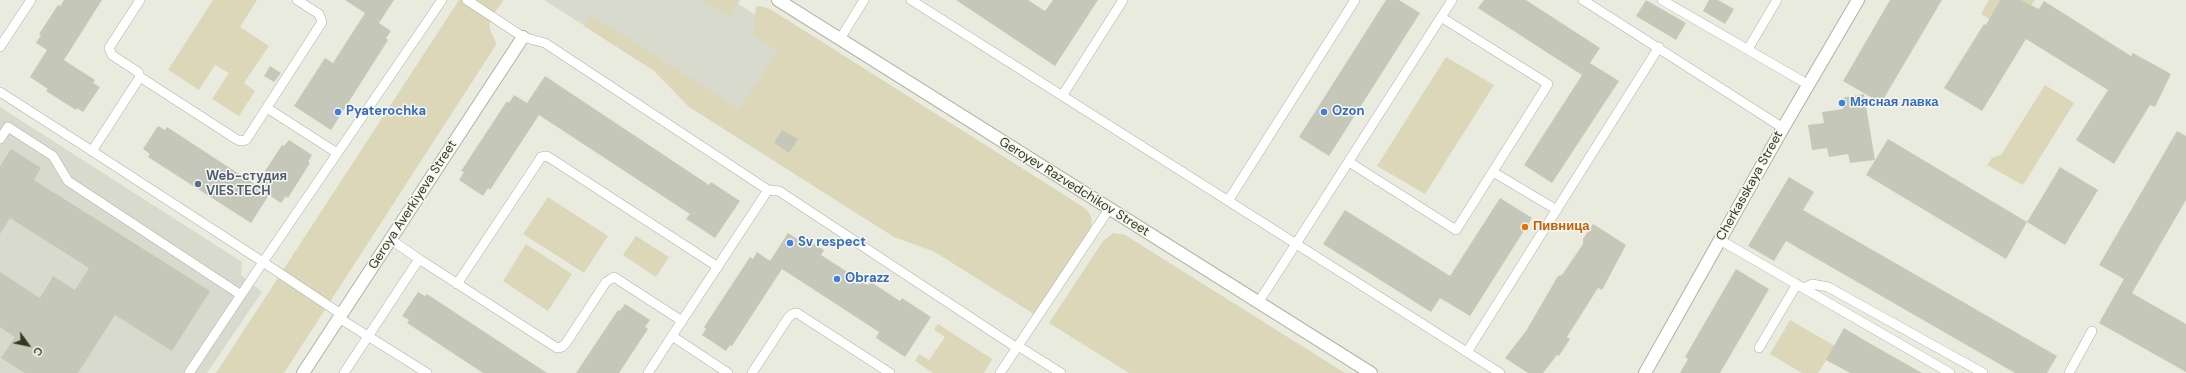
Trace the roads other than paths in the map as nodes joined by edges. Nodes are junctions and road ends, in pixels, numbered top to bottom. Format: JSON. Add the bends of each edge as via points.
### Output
{"nodes":[{"id":1,"x":30,"y":0,"type":"edge"},
{"id":2,"x":140,"y":0,"type":"edge"},
{"id":3,"x":297,"y":0,"type":"edge"},
{"id":4,"x":442,"y":0,"type":"edge"},
{"id":5,"x":468,"y":0,"type":"edge"},
{"id":6,"x":778,"y":0,"type":"edge"},
{"id":7,"x":864,"y":0,"type":"edge"},
{"id":8,"x":1123,"y":0,"type":"edge"},
{"id":9,"x":1355,"y":0,"type":"edge"},
{"id":10,"x":1452,"y":0,"type":"edge"},
{"id":11,"x":1583,"y":0,"type":"edge"},
{"id":12,"x":1662,"y":0,"type":"edge"},
{"id":13,"x":1777,"y":0,"type":"edge"},
{"id":14,"x":1858,"y":0,"type":"edge"},
{"id":15,"x":917,"y":2,"type":"edge"},
{"id":16,"x":1441,"y":17,"type":"junction"},
{"id":17,"x":523,"y":37,"type":"junction"},
{"id":18,"x":840,"y":39,"type":"junction"},
{"id":19,"x":0,"y":47,"type":"edge"},
{"id":20,"x":1659,"y":48,"type":"junction"},
{"id":21,"x":1748,"y":49,"type":"junction"},
{"id":22,"x":140,"y":77,"type":"junction"},
{"id":23,"x":1802,"y":81,"type":"dead end"},
{"id":24,"x":0,"y":92,"type":"edge"},
{"id":25,"x":1062,"y":96,"type":"junction"},
{"id":26,"x":267,"y":108,"type":"junction"},
{"id":27,"x":1783,"y":128,"type":"junction"},
{"id":28,"x":0,"y":139,"type":"edge"},
{"id":29,"x":92,"y":151,"type":"junction"},
{"id":30,"x":337,"y":153,"type":"junction"},
{"id":31,"x":1349,"y":162,"type":"junction"},
{"id":32,"x":1493,"y":172,"type":"junction"},
{"id":33,"x":768,"y":190,"type":"junction"},
{"id":34,"x":1228,"y":201,"type":"junction"},
{"id":35,"x":1109,"y":209,"type":"junction"},
{"id":36,"x":1557,"y":210,"type":"junction"},
{"id":37,"x":390,"y":239,"type":"junction"},
{"id":38,"x":1720,"y":240,"type":"junction"},
{"id":39,"x":1297,"y":244,"type":"junction"},
{"id":40,"x":420,"y":258,"type":"junction"},
{"id":41,"x":263,"y":262,"type":"junction"},
{"id":42,"x":718,"y":267,"type":"junction"},
{"id":43,"x":458,"y":284,"type":"junction"},
{"id":44,"x":1800,"y":286,"type":"junction"},
{"id":45,"x":241,"y":295,"type":"junction"},
{"id":46,"x":1258,"y":303,"type":"junction"},
{"id":47,"x":340,"y":316,"type":"junction"},
{"id":48,"x":682,"y":321,"type":"junction"},
{"id":49,"x":2092,"y":331,"type":"dead end"},
{"id":50,"x":672,"y":336,"type":"junction"},
{"id":51,"x":368,"y":337,"type":"junction"},
{"id":52,"x":1018,"y":347,"type":"junction"},
{"id":53,"x":1759,"y":348,"type":"dead end"},
{"id":54,"x":1938,"y":348,"type":"junction"},
{"id":55,"x":1467,"y":352,"type":"junction"},
{"id":56,"x":1930,"y":361,"type":"junction"},
{"id":57,"x":189,"y":373,"type":"edge"},
{"id":58,"x":302,"y":373,"type":"edge"},
{"id":59,"x":344,"y":373,"type":"edge"},
{"id":60,"x":427,"y":373,"type":"edge"},
{"id":61,"x":648,"y":373,"type":"edge"},
{"id":62,"x":728,"y":373,"type":"edge"},
{"id":63,"x":752,"y":373,"type":"edge"},
{"id":64,"x":890,"y":373,"type":"edge"},
{"id":65,"x":1000,"y":373,"type":"edge"},
{"id":66,"x":1061,"y":373,"type":"edge"},
{"id":67,"x":1372,"y":373,"type":"edge"},
{"id":68,"x":1500,"y":373,"type":"edge"},
{"id":69,"x":1645,"y":373,"type":"edge"},
{"id":70,"x":1950,"y":373,"type":"edge"},
{"id":71,"x":1983,"y":373,"type":"edge"},
{"id":72,"x":2069,"y":373,"type":"edge"}],
"edges":[{"from":1,"to":19,"type":"lane"},
{"from":2,"to":22,"type":"lane","via":[[109,48],[112,55],[138,72]]},
{"from":3,"to":26,"type":"lane","via":[[319,14],[322,22]]},
{"from":4,"to":30,"type":"lane"},
{"from":5,"to":17,"type":"lane"},
{"from":6,"to":18,"type":"street","name":"Geroyev Razvedchikov Street"},
{"from":7,"to":18,"type":"lane"},
{"from":8,"to":25,"type":"lane"},
{"from":9,"to":34,"type":"lane"},
{"from":10,"to":16,"type":"lane"},
{"from":11,"to":20,"type":"lane"},
{"from":12,"to":21,"type":"lane"},
{"from":13,"to":21,"type":"lane"},
{"from":14,"to":27,"type":"street","name":"Cherkasskaya Street"},
{"from":15,"to":25,"type":"lane"},
{"from":16,"to":31,"type":"lane"},
{"from":16,"to":32,"type":"lane","via":[[1548,84]]},
{"from":17,"to":33,"type":"lane","via":[[545,43]]},
{"from":17,"to":37,"type":"street","name":"Geroya Averkiyeva Street"},
{"from":18,"to":35,"type":"street","name":"Geroyev Razvedchikov Street"},
{"from":20,"to":27,"type":"lane"},
{"from":20,"to":36,"type":"lane"},
{"from":21,"to":23,"type":"lane"},
{"from":22,"to":26,"type":"lane","via":[[240,141],[249,136]]},
{"from":22,"to":29,"type":"lane"},
{"from":24,"to":29,"type":"lane"},
{"from":25,"to":34,"type":"lane"},
{"from":26,"to":30,"type":"lane"},
{"from":27,"to":38,"type":"street","name":"Cherkasskaya Street"},
{"from":28,"to":45,"type":"lane","via":[[8,127],[53,156],[68,181]]},
{"from":29,"to":41,"type":"lane"},
{"from":30,"to":41,"type":"lane"},
{"from":31,"to":32,"type":"lane","via":[[1456,230]]},
{"from":31,"to":39,"type":"lane"},
{"from":32,"to":36,"type":"lane"},
{"from":33,"to":42,"type":"lane"},
{"from":33,"to":52,"type":"lane","via":[[779,191]]},
{"from":34,"to":39,"type":"lane"},
{"from":35,"to":46,"type":"street","name":"Geroyev Razvedchikov Street"},
{"from":35,"to":52,"type":"lane"},
{"from":36,"to":55,"type":"lane"},
{"from":37,"to":40,"type":"lane"},
{"from":37,"to":47,"type":"street","name":"Geroya Averkiyeva Street"},
{"from":38,"to":44,"type":"lane"},
{"from":38,"to":69,"type":"street","name":"Cherkasskaya Street"},
{"from":39,"to":46,"type":"lane"},
{"from":39,"to":55,"type":"lane"},
{"from":40,"to":43,"type":"lane"},
{"from":40,"to":51,"type":"lane"},
{"from":41,"to":45,"type":"lane"},
{"from":41,"to":47,"type":"lane"},
{"from":42,"to":43,"type":"lane","via":[[548,156],[542,157],[538,162]]},
{"from":42,"to":48,"type":"lane"},
{"from":43,"to":48,"type":"lane","via":[[557,348],[566,343],[606,282],[614,277]]},
{"from":44,"to":53,"type":"lane"},
{"from":44,"to":54,"type":"lane","via":[[1812,284],[1828,287]]},
{"from":44,"to":56,"type":"lane"},
{"from":45,"to":57,"type":"lane"},
{"from":46,"to":67,"type":"street","name":"Geroyev Razvedchikov Street"},
{"from":47,"to":51,"type":"lane"},
{"from":47,"to":58,"type":"street","name":"Geroya Averkiyeva Street"},
{"from":48,"to":50,"type":"lane"},
{"from":49,"to":72,"type":"lane"},
{"from":50,"to":61,"type":"lane"},
{"from":50,"to":62,"type":"lane"},
{"from":51,"to":59,"type":"lane"},
{"from":51,"to":60,"type":"lane"},
{"from":52,"to":65,"type":"lane"},
{"from":52,"to":66,"type":"lane"},
{"from":54,"to":56,"type":"lane"},
{"from":54,"to":71,"type":"lane"},
{"from":55,"to":68,"type":"lane"},
{"from":56,"to":70,"type":"lane"},
{"from":63,"to":64,"type":"lane","via":[[788,318],[797,313]]}]}
